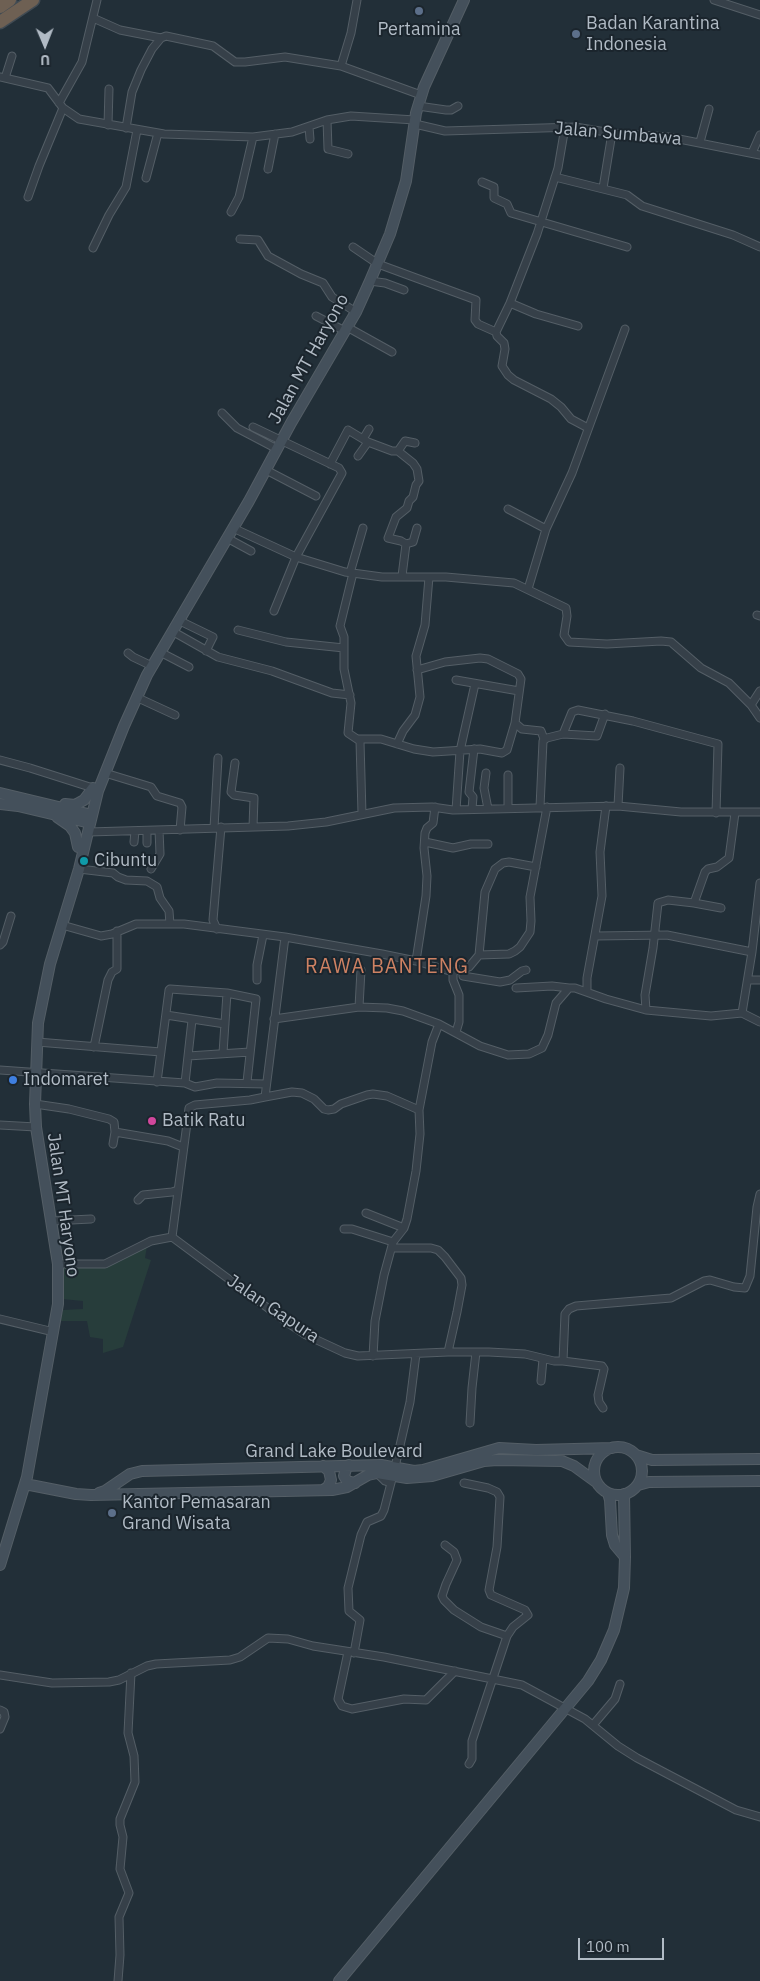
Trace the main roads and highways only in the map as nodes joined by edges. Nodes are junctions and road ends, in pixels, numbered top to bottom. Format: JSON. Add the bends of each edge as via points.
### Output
{"nodes":[{"id":1,"x":10,"y":0,"type":"edge"},
{"id":2,"x":28,"y":3,"type":"edge"},
{"id":3,"x":0,"y":7,"type":"edge"},
{"id":4,"x":0,"y":24,"type":"edge"}],
"edges":[{"from":1,"to":3,"type":"highway"},
{"from":2,"to":4,"type":"highway"}]}
